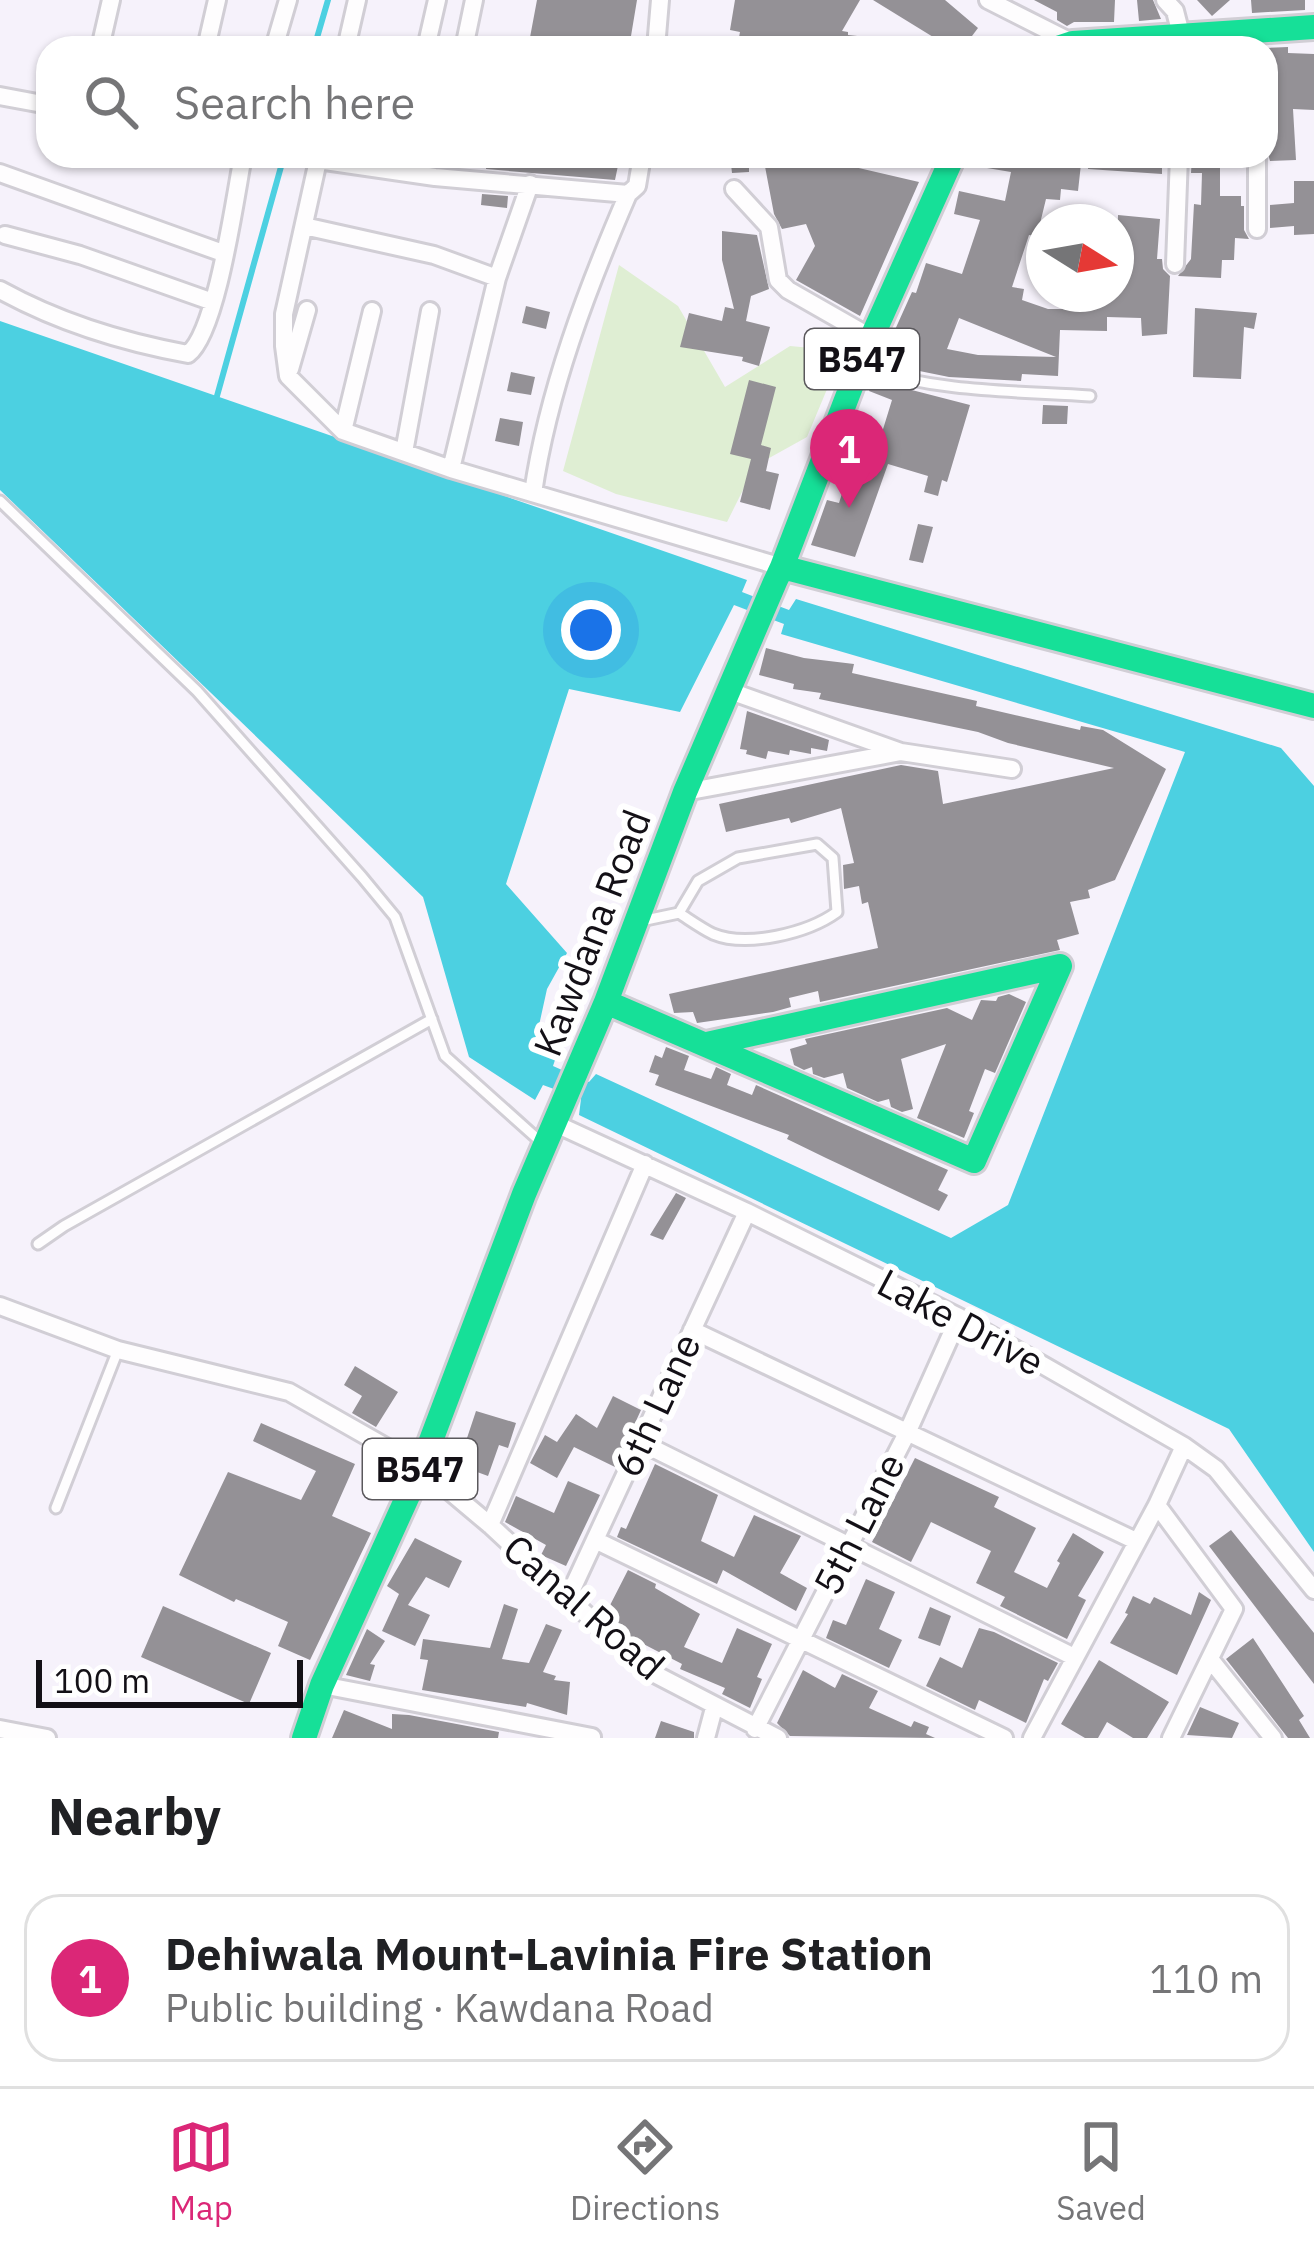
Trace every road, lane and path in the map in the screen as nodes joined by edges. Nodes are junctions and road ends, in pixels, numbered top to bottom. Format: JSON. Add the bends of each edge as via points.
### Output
{"nodes":[{"id":1,"x":111,"y":0,"type":"edge"},
{"id":2,"x":217,"y":0,"type":"edge"},
{"id":3,"x":288,"y":0,"type":"edge"},
{"id":4,"x":357,"y":0,"type":"edge"},
{"id":5,"x":437,"y":0,"type":"edge"},
{"id":6,"x":474,"y":0,"type":"edge"},
{"id":7,"x":661,"y":0,"type":"edge"},
{"id":8,"x":988,"y":0,"type":"edge"},
{"id":9,"x":1165,"y":0,"type":"edge"},
{"id":10,"x":1314,"y":27,"type":"edge"},
{"id":11,"x":103,"y":36,"type":"edge"},
{"id":12,"x":209,"y":36,"type":"edge"},
{"id":13,"x":278,"y":36,"type":"edge"},
{"id":14,"x":349,"y":36,"type":"edge"},
{"id":15,"x":429,"y":36,"type":"edge"},
{"id":16,"x":466,"y":36,"type":"edge"},
{"id":17,"x":657,"y":36,"type":"edge"},
{"id":18,"x":1049,"y":36,"type":"edge"},
{"id":19,"x":1181,"y":36,"type":"edge"},
{"id":20,"x":1272,"y":36,"type":"edge"},
{"id":21,"x":0,"y":96,"type":"edge"},
{"id":22,"x":36,"y":103,"type":"edge"},
{"id":23,"x":241,"y":168,"type":"edge"},
{"id":24,"x":317,"y":168,"type":"edge"},
{"id":25,"x":380,"y":168,"type":"edge"},
{"id":26,"x":640,"y":168,"type":"edge"},
{"id":27,"x":947,"y":168,"type":"edge"},
{"id":28,"x":1179,"y":168,"type":"edge"},
{"id":29,"x":1257,"y":168,"type":"edge"},
{"id":30,"x":0,"y":173,"type":"edge"},
{"id":31,"x":530,"y":184,"type":"junction"},
{"id":32,"x":734,"y":189,"type":"dead end"},
{"id":33,"x":628,"y":194,"type":"junction"},
{"id":34,"x":304,"y":226,"type":"junction"},
{"id":35,"x":1257,"y":229,"type":"dead end"},
{"id":36,"x":5,"y":235,"type":"dead end"},
{"id":37,"x":224,"y":253,"type":"junction"},
{"id":38,"x":1175,"y":264,"type":"dead end"},
{"id":39,"x":497,"y":278,"type":"junction"},
{"id":40,"x":0,"y":290,"type":"edge"},
{"id":41,"x":213,"y":302,"type":"junction"},
{"id":42,"x":307,"y":310,"type":"dead end"},
{"id":43,"x":430,"y":310,"type":"dead end"},
{"id":44,"x":372,"y":311,"type":"dead end"},
{"id":45,"x":872,"y":338,"type":"junction"},
{"id":46,"x":859,"y":366,"type":"junction"},
{"id":47,"x":288,"y":376,"type":"junction"},
{"id":48,"x":1090,"y":396,"type":"dead end"},
{"id":49,"x":343,"y":430,"type":"junction"},
{"id":50,"x":404,"y":452,"type":"junction"},
{"id":51,"x":451,"y":469,"type":"junction"},
{"id":52,"x":533,"y":493,"type":"junction"},
{"id":53,"x":0,"y":501,"type":"edge"},
{"id":54,"x":779,"y":574,"type":"junction"},
{"id":55,"x":730,"y":691,"type":"junction"},
{"id":56,"x":1314,"y":706,"type":"edge"},
{"id":57,"x":902,"y":752,"type":"junction"},
{"id":58,"x":1012,"y":770,"type":"dead end"},
{"id":59,"x":685,"y":792,"type":"junction"},
{"id":60,"x":679,"y":913,"type":"junction"},
{"id":61,"x":636,"y":922,"type":"junction"},
{"id":62,"x":606,"y":1002,"type":"junction"},
{"id":63,"x":432,"y":1019,"type":"junction"},
{"id":64,"x":706,"y":1044,"type":"junction"},
{"id":65,"x":555,"y":1124,"type":"junction"},
{"id":66,"x":645,"y":1164,"type":"junction"},
{"id":67,"x":747,"y":1212,"type":"junction"},
{"id":68,"x":38,"y":1244,"type":"dead end"},
{"id":69,"x":0,"y":1306,"type":"edge"},
{"id":70,"x":959,"y":1318,"type":"junction"},
{"id":71,"x":692,"y":1330,"type":"junction"},
{"id":72,"x":118,"y":1350,"type":"junction"},
{"id":73,"x":908,"y":1430,"type":"junction"},
{"id":74,"x":638,"y":1441,"type":"junction"},
{"id":75,"x":1184,"y":1446,"type":"junction"},
{"id":76,"x":421,"y":1467,"type":"junction"},
{"id":77,"x":1157,"y":1505,"type":"junction"},
{"id":78,"x":56,"y":1508,"type":"dead end"},
{"id":79,"x":490,"y":1525,"type":"junction"},
{"id":80,"x":595,"y":1540,"type":"junction"},
{"id":81,"x":1136,"y":1541,"type":"junction"},
{"id":82,"x":847,"y":1546,"type":"junction"},
{"id":83,"x":1314,"y":1590,"type":"edge"},
{"id":84,"x":568,"y":1598,"type":"junction"},
{"id":85,"x":801,"y":1639,"type":"junction"},
{"id":86,"x":1074,"y":1657,"type":"junction"},
{"id":87,"x":1210,"y":1659,"type":"junction"},
{"id":88,"x":322,"y":1685,"type":"junction"},
{"id":89,"x":714,"y":1708,"type":"junction"},
{"id":90,"x":0,"y":1729,"type":"edge"},
{"id":91,"x":755,"y":1729,"type":"junction"},
{"id":92,"x":592,"y":1737,"type":"edge"},
{"id":93,"x":47,"y":1738,"type":"edge"},
{"id":94,"x":304,"y":1738,"type":"edge"},
{"id":95,"x":706,"y":1738,"type":"edge"},
{"id":96,"x":778,"y":1738,"type":"edge"},
{"id":97,"x":1004,"y":1738,"type":"edge"},
{"id":98,"x":1032,"y":1738,"type":"edge"},
{"id":99,"x":1171,"y":1738,"type":"edge"},
{"id":100,"x":1274,"y":1738,"type":"edge"}],
"edges":[{"from":1,"to":11,"type":"street"},
{"from":2,"to":12,"type":"street"},
{"from":3,"to":13,"type":"street"},
{"from":4,"to":14,"type":"street"},
{"from":5,"to":15,"type":"street"},
{"from":6,"to":16,"type":"street"},
{"from":7,"to":17,"type":"street"},
{"from":8,"to":18,"type":"street"},
{"from":9,"to":19,"type":"street"},
{"from":10,"to":20,"type":"main road"},
{"from":21,"to":22,"type":"street"},
{"from":23,"to":37,"type":"street"},
{"from":24,"to":34,"type":"street"},
{"from":25,"to":31,"type":"street"},
{"from":26,"to":33,"type":"street"},
{"from":27,"to":45,"type":"main road","name":"Kawdana Road","number":"B547"},
{"from":28,"to":38,"type":"street"},
{"from":29,"to":35,"type":"street"},
{"from":30,"to":37,"type":"street"},
{"from":31,"to":33,"type":"street"},
{"from":31,"to":39,"type":"street"},
{"from":32,"to":45,"type":"street","via":[[769,227],[778,280]]},
{"from":33,"to":52,"type":"street","via":[[593,276]]},
{"from":34,"to":39,"type":"street"},
{"from":34,"to":47,"type":"street","via":[[284,314]]},
{"from":36,"to":41,"type":"street"},
{"from":37,"to":41,"type":"street"},
{"from":39,"to":51,"type":"street"},
{"from":40,"to":41,"type":"street","via":[[37,311],[188,354],[200,345]]},
{"from":42,"to":47,"type":"street"},
{"from":43,"to":50,"type":"street"},
{"from":44,"to":49,"type":"street"},
{"from":45,"to":46,"type":"main road","name":"Kawdana Road","number":"B547"},
{"from":46,"to":48,"type":"lane","via":[[939,387]]},
{"from":46,"to":54,"type":"main road","name":"Kawdana Road","number":"B547"},
{"from":47,"to":49,"type":"street"},
{"from":49,"to":50,"type":"street"},
{"from":50,"to":51,"type":"street"},
{"from":51,"to":52,"type":"street"},
{"from":52,"to":54,"type":"street"},
{"from":53,"to":63,"type":"lane","via":[[197,691],[362,877],[395,917]]},
{"from":54,"to":55,"type":"main road","name":"Kawdana Road","number":"B547"},
{"from":54,"to":56,"type":"main road"},
{"from":55,"to":57,"type":"street"},
{"from":55,"to":59,"type":"main road","name":"Kawdana Road","number":"B547"},
{"from":57,"to":58,"type":"street"},
{"from":57,"to":59,"type":"street"},
{"from":59,"to":61,"type":"main road","name":"Kawdana Road","number":"B547"},
{"from":60,"to":60,"type":"lane","via":[[698,880],[738,858],[817,844],[833,858],[836,912],[820,924],[770,938],[717,936]]},
{"from":60,"to":61,"type":"lane"},
{"from":61,"to":62,"type":"main road","name":"Kawdana Road","number":"B547"},
{"from":62,"to":64,"type":"main road"},
{"from":62,"to":65,"type":"main road","name":"Kawdana Road","number":"B547"},
{"from":63,"to":65,"type":"lane","via":[[445,1056],[496,1106]]},
{"from":63,"to":68,"type":"lane"},
{"from":64,"to":64,"type":"main road","via":[[974,1161],[1060,966],[795,1024]]},
{"from":65,"to":66,"type":"street","name":"Lake Drive"},
{"from":65,"to":76,"type":"main road","name":"Kawdana Road","number":"B547"},
{"from":66,"to":67,"type":"street","name":"Lake Drive"},
{"from":66,"to":79,"type":"street"},
{"from":67,"to":70,"type":"street","name":"Lake Drive"},
{"from":67,"to":71,"type":"street","name":"6th Lane"},
{"from":69,"to":72,"type":"street","name":"Canal Road"},
{"from":70,"to":73,"type":"street","name":"5th Lane"},
{"from":70,"to":75,"type":"street","name":"Lake Drive"},
{"from":71,"to":73,"type":"street"},
{"from":71,"to":74,"type":"street","name":"6th Lane"},
{"from":72,"to":76,"type":"street","name":"Canal Road","via":[[290,1392]]},
{"from":72,"to":78,"type":"lane"},
{"from":73,"to":81,"type":"street"},
{"from":73,"to":82,"type":"street","name":"5th Lane"},
{"from":74,"to":80,"type":"street","name":"6th Lane"},
{"from":74,"to":82,"type":"street"},
{"from":75,"to":77,"type":"street"},
{"from":75,"to":83,"type":"street","name":"Lake Drive","via":[[1216,1469]]},
{"from":76,"to":79,"type":"street","name":"Canal Road"},
{"from":76,"to":88,"type":"main road","name":"Kawdana Road","number":"B547"},
{"from":77,"to":81,"type":"street"},
{"from":77,"to":87,"type":"street","via":[[1234,1609]]},
{"from":79,"to":84,"type":"street","name":"Canal Road"},
{"from":80,"to":84,"type":"street","name":"6th Lane"},
{"from":80,"to":85,"type":"street"},
{"from":81,"to":86,"type":"street"},
{"from":82,"to":85,"type":"street","name":"5th Lane"},
{"from":82,"to":86,"type":"street"},
{"from":84,"to":89,"type":"street","name":"Canal Road","via":[[645,1669]]},
{"from":85,"to":91,"type":"street","name":"5th Lane"},
{"from":85,"to":97,"type":"street"},
{"from":86,"to":98,"type":"street"},
{"from":87,"to":99,"type":"street"},
{"from":87,"to":100,"type":"street"},
{"from":88,"to":92,"type":"street"},
{"from":88,"to":94,"type":"main road","name":"Kawdana Road","number":"B547"},
{"from":89,"to":91,"type":"street","name":"Canal Road"},
{"from":89,"to":95,"type":"street"},
{"from":90,"to":93,"type":"street"},
{"from":91,"to":96,"type":"street","name":"Canal Road"}]}
